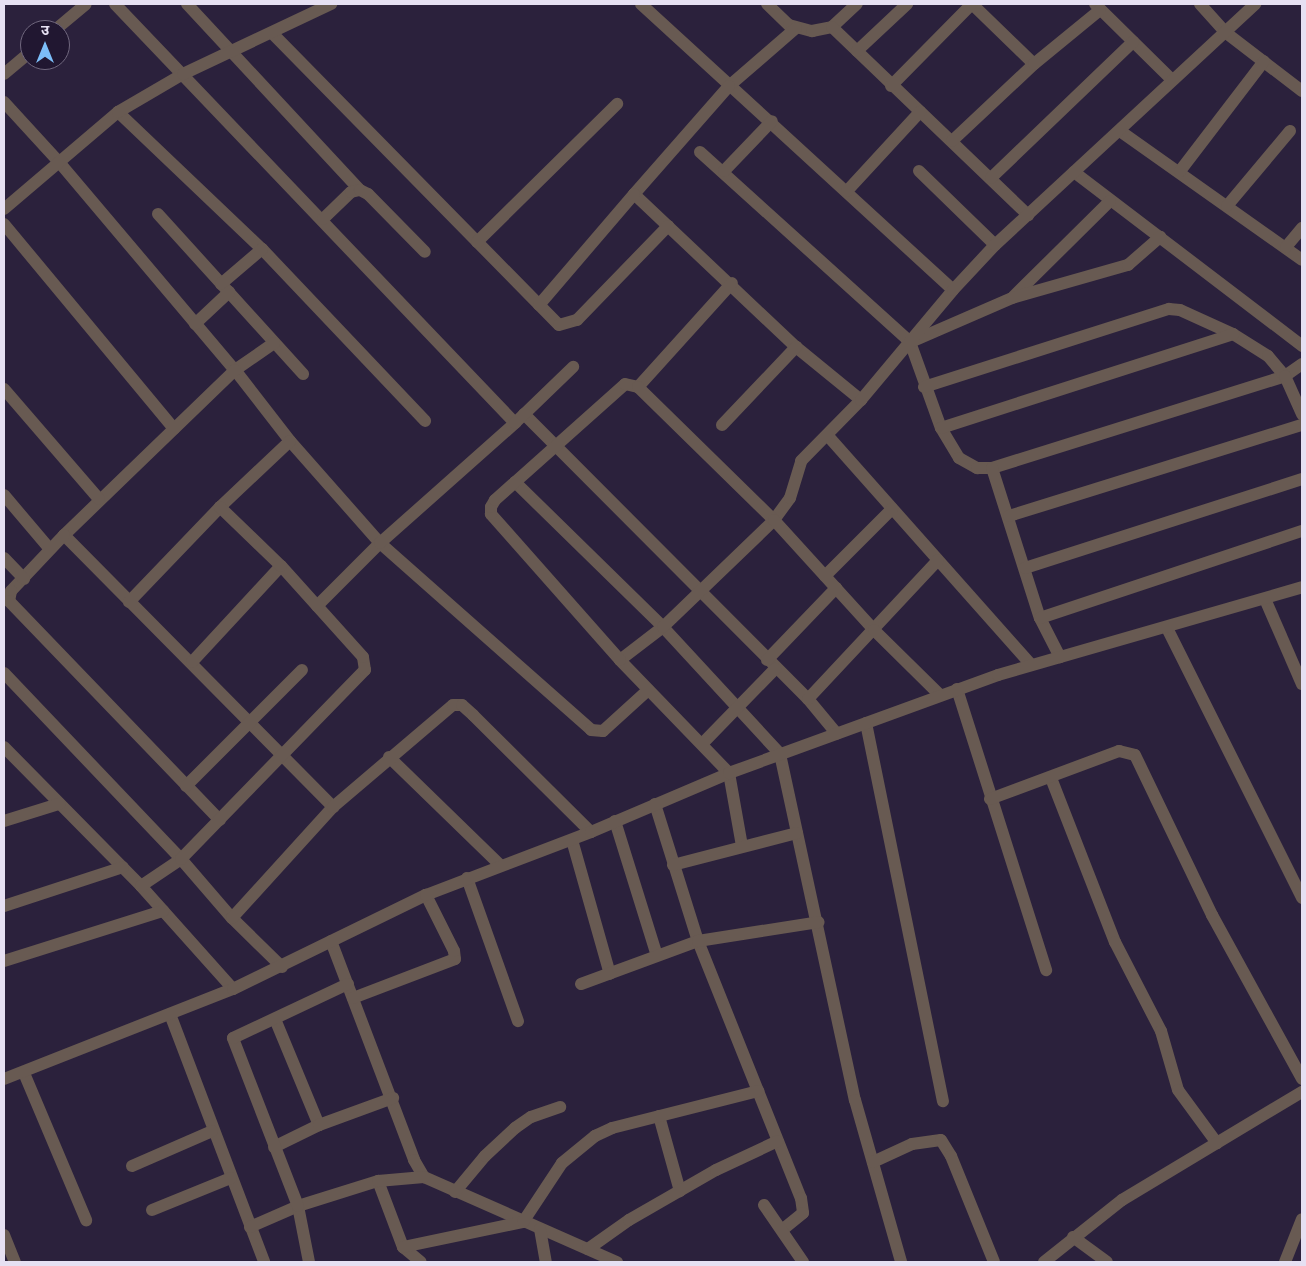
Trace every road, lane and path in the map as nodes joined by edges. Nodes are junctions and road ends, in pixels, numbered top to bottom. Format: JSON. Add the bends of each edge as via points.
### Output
{"nodes":[{"id":1,"x":86,"y":4,"type":"edge"},
{"id":2,"x":115,"y":4,"type":"edge"},
{"id":3,"x":187,"y":4,"type":"edge"},
{"id":4,"x":331,"y":4,"type":"edge"},
{"id":5,"x":641,"y":4,"type":"edge"},
{"id":6,"x":767,"y":4,"type":"edge"},
{"id":7,"x":857,"y":4,"type":"edge"},
{"id":8,"x":907,"y":4,"type":"edge"},
{"id":9,"x":972,"y":4,"type":"edge"},
{"id":10,"x":1200,"y":4,"type":"edge"},
{"id":11,"x":1255,"y":4,"type":"edge"},
{"id":12,"x":1097,"y":7,"type":"edge"},
{"id":13,"x":67,"y":20,"type":"edge"},
{"id":14,"x":832,"y":27,"type":"junction"},
{"id":15,"x":796,"y":28,"type":"junction"},
{"id":16,"x":272,"y":32,"type":"junction"},
{"id":17,"x":1225,"y":32,"type":"junction"},
{"id":18,"x":1133,"y":42,"type":"junction"},
{"id":19,"x":230,"y":51,"type":"junction"},
{"id":20,"x":856,"y":52,"type":"junction"},
{"id":21,"x":20,"y":60,"type":"edge"},
{"id":22,"x":1264,"y":61,"type":"junction"},
{"id":23,"x":1034,"y":64,"type":"junction"},
{"id":24,"x":4,"y":74,"type":"edge"},
{"id":25,"x":183,"y":74,"type":"junction"},
{"id":26,"x":1172,"y":80,"type":"junction"},
{"id":27,"x":729,"y":86,"type":"junction"},
{"id":28,"x":891,"y":86,"type":"junction"},
{"id":29,"x":1301,"y":86,"type":"edge"},
{"id":30,"x":4,"y":102,"type":"edge"},
{"id":31,"x":617,"y":104,"type":"dead end"},
{"id":32,"x":118,"y":112,"type":"junction"},
{"id":33,"x":920,"y":112,"type":"junction"},
{"id":34,"x":772,"y":121,"type":"junction"},
{"id":35,"x":1120,"y":131,"type":"junction"},
{"id":36,"x":1290,"y":131,"type":"dead end"},
{"id":37,"x":952,"y":141,"type":"junction"},
{"id":38,"x":700,"y":152,"type":"dead end"},
{"id":39,"x":59,"y":162,"type":"junction"},
{"id":40,"x":919,"y":171,"type":"dead end"},
{"id":41,"x":1180,"y":171,"type":"junction"},
{"id":42,"x":724,"y":172,"type":"junction"},
{"id":43,"x":1074,"y":172,"type":"junction"},
{"id":44,"x":991,"y":178,"type":"junction"},
{"id":45,"x":360,"y":190,"type":"junction"},
{"id":46,"x":847,"y":191,"type":"junction"},
{"id":47,"x":634,"y":194,"type":"junction"},
{"id":48,"x":1110,"y":201,"type":"junction"},
{"id":49,"x":1227,"y":206,"type":"junction"},
{"id":50,"x":4,"y":209,"type":"edge"},
{"id":51,"x":158,"y":214,"type":"dead end"},
{"id":52,"x":1028,"y":215,"type":"junction"},
{"id":53,"x":323,"y":219,"type":"junction"},
{"id":54,"x":4,"y":224,"type":"edge"},
{"id":55,"x":668,"y":226,"type":"junction"},
{"id":56,"x":1302,"y":228,"type":"edge"},
{"id":57,"x":1160,"y":237,"type":"junction"},
{"id":58,"x":477,"y":242,"type":"junction"},
{"id":59,"x":995,"y":245,"type":"junction"},
{"id":60,"x":1286,"y":248,"type":"junction"},
{"id":61,"x":262,"y":249,"type":"junction"},
{"id":62,"x":425,"y":252,"type":"dead end"},
{"id":63,"x":1302,"y":260,"type":"edge"},
{"id":64,"x":732,"y":284,"type":"junction"},
{"id":65,"x":225,"y":288,"type":"junction"},
{"id":66,"x":952,"y":290,"type":"junction"},
{"id":67,"x":1012,"y":298,"type":"junction"},
{"id":68,"x":539,"y":305,"type":"junction"},
{"id":69,"x":195,"y":324,"type":"junction"},
{"id":70,"x":1232,"y":334,"type":"junction"},
{"id":71,"x":910,"y":342,"type":"junction"},
{"id":72,"x":274,"y":343,"type":"junction"},
{"id":73,"x":1302,"y":346,"type":"edge"},
{"id":74,"x":796,"y":347,"type":"junction"},
{"id":75,"x":1302,"y":364,"type":"edge"},
{"id":76,"x":573,"y":367,"type":"dead end"},
{"id":77,"x":235,"y":370,"type":"junction"},
{"id":78,"x":303,"y":374,"type":"dead end"},
{"id":79,"x":1284,"y":376,"type":"junction"},
{"id":80,"x":638,"y":387,"type":"junction"},
{"id":81,"x":924,"y":387,"type":"junction"},
{"id":82,"x":4,"y":389,"type":"edge"},
{"id":83,"x":861,"y":400,"type":"junction"},
{"id":84,"x":1302,"y":414,"type":"edge"},
{"id":85,"x":520,"y":419,"type":"junction"},
{"id":86,"x":425,"y":421,"type":"dead end"},
{"id":87,"x":722,"y":425,"type":"dead end"},
{"id":88,"x":1302,"y":425,"type":"edge"},
{"id":89,"x":941,"y":428,"type":"junction"},
{"id":90,"x":174,"y":429,"type":"junction"},
{"id":91,"x":828,"y":436,"type":"junction"},
{"id":92,"x":290,"y":441,"type":"junction"},
{"id":93,"x":555,"y":445,"type":"junction"},
{"id":94,"x":992,"y":468,"type":"junction"},
{"id":95,"x":1302,"y":479,"type":"edge"},
{"id":96,"x":515,"y":482,"type":"junction"},
{"id":97,"x":4,"y":495,"type":"edge"},
{"id":98,"x":99,"y":499,"type":"junction"},
{"id":99,"x":220,"y":508,"type":"junction"},
{"id":100,"x":892,"y":509,"type":"junction"},
{"id":101,"x":1009,"y":516,"type":"junction"},
{"id":102,"x":774,"y":520,"type":"junction"},
{"id":103,"x":1302,"y":532,"type":"edge"},
{"id":104,"x":64,"y":535,"type":"junction"},
{"id":105,"x":380,"y":543,"type":"junction"},
{"id":106,"x":49,"y":548,"type":"junction"},
{"id":107,"x":4,"y":558,"type":"edge"},
{"id":108,"x":938,"y":560,"type":"junction"},
{"id":109,"x":280,"y":566,"type":"junction"},
{"id":110,"x":1026,"y":568,"type":"junction"},
{"id":111,"x":826,"y":576,"type":"junction"},
{"id":112,"x":24,"y":579,"type":"junction"},
{"id":113,"x":1302,"y":587,"type":"edge"},
{"id":114,"x":836,"y":588,"type":"junction"},
{"id":115,"x":701,"y":591,"type":"junction"},
{"id":116,"x":1265,"y":599,"type":"junction"},
{"id":117,"x":129,"y":602,"type":"junction"},
{"id":118,"x":317,"y":606,"type":"junction"},
{"id":119,"x":1040,"y":618,"type":"junction"},
{"id":120,"x":663,"y":627,"type":"junction"},
{"id":121,"x":1167,"y":628,"type":"junction"},
{"id":122,"x":874,"y":630,"type":"junction"},
{"id":123,"x":1060,"y":657,"type":"junction"},
{"id":124,"x":620,"y":660,"type":"junction"},
{"id":125,"x":192,"y":662,"type":"junction"},
{"id":126,"x":771,"y":665,"type":"junction"},
{"id":127,"x":1030,"y":665,"type":"junction"},
{"id":128,"x":302,"y":670,"type":"dead end"},
{"id":129,"x":4,"y":673,"type":"edge"},
{"id":130,"x":1302,"y":684,"type":"edge"},
{"id":131,"x":957,"y":689,"type":"junction"},
{"id":132,"x":648,"y":690,"type":"junction"},
{"id":133,"x":938,"y":694,"type":"junction"},
{"id":134,"x":808,"y":699,"type":"junction"},
{"id":135,"x":737,"y":709,"type":"junction"},
{"id":136,"x":252,"y":722,"type":"junction"},
{"id":137,"x":866,"y":723,"type":"junction"},
{"id":138,"x":837,"y":734,"type":"junction"},
{"id":139,"x":702,"y":744,"type":"junction"},
{"id":140,"x":4,"y":747,"type":"edge"},
{"id":141,"x":780,"y":754,"type":"junction"},
{"id":142,"x":282,"y":757,"type":"junction"},
{"id":143,"x":389,"y":757,"type":"junction"},
{"id":144,"x":729,"y":773,"type":"junction"},
{"id":145,"x":1051,"y":778,"type":"junction"},
{"id":146,"x":186,"y":786,"type":"junction"},
{"id":147,"x":990,"y":799,"type":"junction"},
{"id":148,"x":59,"y":804,"type":"junction"},
{"id":149,"x":655,"y":804,"type":"junction"},
{"id":150,"x":333,"y":807,"type":"junction"},
{"id":151,"x":220,"y":820,"type":"junction"},
{"id":152,"x":4,"y":821,"type":"edge"},
{"id":153,"x":615,"y":821,"type":"junction"},
{"id":154,"x":591,"y":832,"type":"junction"},
{"id":155,"x":797,"y":833,"type":"junction"},
{"id":156,"x":572,"y":840,"type":"junction"},
{"id":157,"x":742,"y":846,"type":"junction"},
{"id":158,"x":181,"y":859,"type":"junction"},
{"id":159,"x":500,"y":865,"type":"junction"},
{"id":160,"x":673,"y":865,"type":"junction"},
{"id":161,"x":122,"y":867,"type":"junction"},
{"id":162,"x":467,"y":878,"type":"junction"},
{"id":163,"x":141,"y":886,"type":"junction"},
{"id":164,"x":426,"y":895,"type":"junction"},
{"id":165,"x":1302,"y":898,"type":"edge"},
{"id":166,"x":4,"y":906,"type":"edge"},
{"id":167,"x":163,"y":911,"type":"junction"},
{"id":168,"x":232,"y":918,"type":"junction"},
{"id":169,"x":818,"y":922,"type":"junction"},
{"id":170,"x":331,"y":941,"type":"junction"},
{"id":171,"x":698,"y":942,"type":"junction"},
{"id":172,"x":657,"y":956,"type":"junction"},
{"id":173,"x":4,"y":961,"type":"edge"},
{"id":174,"x":282,"y":967,"type":"junction"},
{"id":175,"x":1046,"y":970,"type":"dead end"},
{"id":176,"x":610,"y":974,"type":"junction"},
{"id":177,"x":348,"y":984,"type":"junction"},
{"id":178,"x":581,"y":984,"type":"dead end"},
{"id":179,"x":233,"y":989,"type":"junction"},
{"id":180,"x":353,"y":998,"type":"junction"},
{"id":181,"x":170,"y":1014,"type":"junction"},
{"id":182,"x":275,"y":1019,"type":"junction"},
{"id":183,"x":518,"y":1021,"type":"dead end"},
{"id":184,"x":24,"y":1073,"type":"junction"},
{"id":185,"x":4,"y":1079,"type":"edge"},
{"id":186,"x":1302,"y":1079,"type":"edge"},
{"id":187,"x":758,"y":1092,"type":"junction"},
{"id":188,"x":1302,"y":1092,"type":"edge"},
{"id":189,"x":393,"y":1098,"type":"junction"},
{"id":190,"x":943,"y":1101,"type":"dead end"},
{"id":191,"x":560,"y":1107,"type":"dead end"},
{"id":192,"x":659,"y":1116,"type":"junction"},
{"id":193,"x":320,"y":1125,"type":"junction"},
{"id":194,"x":212,"y":1131,"type":"junction"},
{"id":195,"x":778,"y":1141,"type":"junction"},
{"id":196,"x":1217,"y":1143,"type":"junction"},
{"id":197,"x":274,"y":1147,"type":"junction"},
{"id":198,"x":873,"y":1162,"type":"junction"},
{"id":199,"x":132,"y":1166,"type":"dead end"},
{"id":200,"x":424,"y":1177,"type":"junction"},
{"id":201,"x":230,"y":1178,"type":"junction"},
{"id":202,"x":378,"y":1181,"type":"junction"},
{"id":203,"x":680,"y":1191,"type":"junction"},
{"id":204,"x":454,"y":1192,"type":"junction"},
{"id":205,"x":764,"y":1205,"type":"dead end"},
{"id":206,"x":298,"y":1206,"type":"junction"},
{"id":207,"x":152,"y":1210,"type":"dead end"},
{"id":208,"x":1302,"y":1218,"type":"edge"},
{"id":209,"x":86,"y":1220,"type":"dead end"},
{"id":210,"x":523,"y":1222,"type":"junction"},
{"id":211,"x":250,"y":1227,"type":"junction"},
{"id":212,"x":540,"y":1229,"type":"junction"},
{"id":213,"x":782,"y":1230,"type":"junction"},
{"id":214,"x":4,"y":1236,"type":"edge"},
{"id":215,"x":1073,"y":1237,"type":"junction"},
{"id":216,"x":403,"y":1246,"type":"junction"},
{"id":217,"x":588,"y":1250,"type":"junction"},
{"id":218,"x":15,"y":1262,"type":"edge"},
{"id":219,"x":264,"y":1262,"type":"edge"},
{"id":220,"x":309,"y":1262,"type":"edge"},
{"id":221,"x":421,"y":1262,"type":"edge"},
{"id":222,"x":546,"y":1262,"type":"edge"},
{"id":223,"x":614,"y":1262,"type":"edge"},
{"id":224,"x":803,"y":1262,"type":"edge"},
{"id":225,"x":901,"y":1262,"type":"edge"},
{"id":226,"x":994,"y":1262,"type":"edge"},
{"id":227,"x":1044,"y":1262,"type":"edge"},
{"id":228,"x":1107,"y":1262,"type":"edge"},
{"id":229,"x":1285,"y":1262,"type":"edge"}],
"edges":[{"from":1,"to":13,"type":"street"},
{"from":2,"to":25,"type":"street"},
{"from":3,"to":19,"type":"street"},
{"from":4,"to":16,"type":"street"},
{"from":5,"to":27,"type":"street"},
{"from":6,"to":15,"type":"street"},
{"from":7,"to":14,"type":"street"},
{"from":8,"to":20,"type":"street"},
{"from":9,"to":23,"type":"street"},
{"from":9,"to":28,"type":"street"},
{"from":10,"to":17,"type":"street"},
{"from":11,"to":17,"type":"street"},
{"from":12,"to":18,"type":"street"},
{"from":12,"to":23,"type":"street"},
{"from":14,"to":15,"type":"street","via":[[818,31]]},
{"from":14,"to":20,"type":"street"},
{"from":15,"to":27,"type":"street"},
{"from":16,"to":19,"type":"street"},
{"from":16,"to":58,"type":"street"},
{"from":17,"to":22,"type":"street"},
{"from":17,"to":26,"type":"street"},
{"from":18,"to":26,"type":"street"},
{"from":18,"to":44,"type":"street"},
{"from":19,"to":25,"type":"street"},
{"from":19,"to":45,"type":"street"},
{"from":20,"to":28,"type":"street"},
{"from":21,"to":24,"type":"street"},
{"from":22,"to":29,"type":"street"},
{"from":22,"to":41,"type":"street"},
{"from":23,"to":37,"type":"street"},
{"from":25,"to":32,"type":"street"},
{"from":25,"to":53,"type":"street"},
{"from":26,"to":35,"type":"street"},
{"from":27,"to":34,"type":"street"},
{"from":27,"to":47,"type":"street"},
{"from":28,"to":33,"type":"street"},
{"from":30,"to":39,"type":"street"},
{"from":31,"to":58,"type":"street"},
{"from":32,"to":39,"type":"street"},
{"from":32,"to":61,"type":"street"},
{"from":33,"to":37,"type":"street"},
{"from":33,"to":46,"type":"street"},
{"from":34,"to":42,"type":"street"},
{"from":34,"to":46,"type":"street"},
{"from":35,"to":41,"type":"street"},
{"from":35,"to":43,"type":"street"},
{"from":36,"to":49,"type":"street"},
{"from":37,"to":44,"type":"street"},
{"from":38,"to":42,"type":"street"},
{"from":39,"to":50,"type":"street"},
{"from":39,"to":69,"type":"street"},
{"from":40,"to":59,"type":"street"},
{"from":41,"to":49,"type":"street"},
{"from":42,"to":71,"type":"street"},
{"from":43,"to":48,"type":"street"},
{"from":43,"to":52,"type":"street"},
{"from":44,"to":52,"type":"street"},
{"from":45,"to":53,"type":"street","via":[[351,192]]},
{"from":45,"to":62,"type":"street","via":[[368,194]]},
{"from":46,"to":66,"type":"street"},
{"from":47,"to":55,"type":"street"},
{"from":47,"to":68,"type":"street"},
{"from":48,"to":57,"type":"street"},
{"from":48,"to":67,"type":"street"},
{"from":49,"to":60,"type":"street"},
{"from":51,"to":65,"type":"street"},
{"from":52,"to":59,"type":"street"},
{"from":53,"to":85,"type":"street"},
{"from":54,"to":90,"type":"street"},
{"from":55,"to":64,"type":"street"},
{"from":55,"to":68,"type":"street","via":[[576,320],[560,325]]},
{"from":56,"to":60,"type":"street"},
{"from":57,"to":67,"type":"street","via":[[1128,265]]},
{"from":57,"to":73,"type":"street"},
{"from":58,"to":68,"type":"street"},
{"from":59,"to":66,"type":"street"},
{"from":60,"to":63,"type":"street"},
{"from":61,"to":65,"type":"street"},
{"from":61,"to":86,"type":"street"},
{"from":64,"to":74,"type":"street"},
{"from":64,"to":80,"type":"street"},
{"from":65,"to":69,"type":"street"},
{"from":65,"to":72,"type":"street"},
{"from":66,"to":71,"type":"street"},
{"from":67,"to":71,"type":"street"},
{"from":69,"to":77,"type":"street"},
{"from":70,"to":79,"type":"street","via":[[1268,356]]},
{"from":70,"to":81,"type":"street","via":[[1180,310],[1169,309]]},
{"from":70,"to":89,"type":"street"},
{"from":71,"to":81,"type":"street"},
{"from":71,"to":83,"type":"street"},
{"from":72,"to":77,"type":"street"},
{"from":72,"to":78,"type":"street"},
{"from":74,"to":83,"type":"street"},
{"from":74,"to":87,"type":"street"},
{"from":75,"to":79,"type":"street"},
{"from":76,"to":85,"type":"street"},
{"from":77,"to":90,"type":"street"},
{"from":77,"to":92,"type":"street"},
{"from":79,"to":84,"type":"street"},
{"from":79,"to":94,"type":"street"},
{"from":80,"to":93,"type":"street","via":[[626,384]]},
{"from":80,"to":102,"type":"street"},
{"from":81,"to":89,"type":"street"},
{"from":82,"to":98,"type":"street"},
{"from":83,"to":91,"type":"street"},
{"from":85,"to":93,"type":"street"},
{"from":85,"to":105,"type":"street"},
{"from":88,"to":101,"type":"street"},
{"from":89,"to":94,"type":"street","via":[[959,458],[976,468]]},
{"from":90,"to":98,"type":"street"},
{"from":91,"to":100,"type":"street"},
{"from":91,"to":102,"type":"street","via":[[801,461],[790,498]]},
{"from":92,"to":99,"type":"street"},
{"from":92,"to":105,"type":"street"},
{"from":93,"to":96,"type":"street"},
{"from":93,"to":115,"type":"street"},
{"from":94,"to":101,"type":"street"},
{"from":95,"to":110,"type":"street"},
{"from":96,"to":120,"type":"street"},
{"from":96,"to":124,"type":"street","via":[[495,500],[492,514]]},
{"from":97,"to":106,"type":"street"},
{"from":98,"to":104,"type":"street"},
{"from":99,"to":109,"type":"street"},
{"from":99,"to":117,"type":"street"},
{"from":100,"to":108,"type":"street"},
{"from":100,"to":111,"type":"street"},
{"from":101,"to":110,"type":"street"},
{"from":102,"to":111,"type":"street"},
{"from":102,"to":115,"type":"street"},
{"from":103,"to":119,"type":"street"},
{"from":104,"to":106,"type":"street"},
{"from":104,"to":117,"type":"street"},
{"from":105,"to":118,"type":"street"},
{"from":105,"to":132,"type":"street","via":[[591,730],[602,731]]},
{"from":106,"to":112,"type":"street"},
{"from":107,"to":112,"type":"street"},
{"from":108,"to":122,"type":"street"},
{"from":108,"to":127,"type":"street"},
{"from":109,"to":118,"type":"street"},
{"from":109,"to":125,"type":"street"},
{"from":110,"to":119,"type":"street"},
{"from":111,"to":114,"type":"street"},
{"from":112,"to":146,"type":"street","via":[[11,591],[10,601]]},
{"from":113,"to":116,"type":"street"},
{"from":114,"to":122,"type":"street"},
{"from":114,"to":126,"type":"street"},
{"from":115,"to":120,"type":"street"},
{"from":115,"to":126,"type":"street"},
{"from":116,"to":121,"type":"street"},
{"from":116,"to":130,"type":"street"},
{"from":117,"to":125,"type":"street"},
{"from":118,"to":142,"type":"street","via":[[363,657],[365,670]]},
{"from":119,"to":123,"type":"street"},
{"from":120,"to":124,"type":"street"},
{"from":120,"to":135,"type":"street"},
{"from":121,"to":123,"type":"street"},
{"from":121,"to":165,"type":"street"},
{"from":122,"to":133,"type":"street"},
{"from":122,"to":134,"type":"street"},
{"from":123,"to":127,"type":"street"},
{"from":124,"to":132,"type":"street"},
{"from":125,"to":136,"type":"street"},
{"from":126,"to":134,"type":"street"},
{"from":126,"to":135,"type":"street"},
{"from":127,"to":131,"type":"street"},
{"from":128,"to":136,"type":"street"},
{"from":129,"to":158,"type":"street"},
{"from":131,"to":133,"type":"street"},
{"from":131,"to":147,"type":"street"},
{"from":132,"to":139,"type":"street"},
{"from":133,"to":137,"type":"street"},
{"from":134,"to":138,"type":"street"},
{"from":135,"to":139,"type":"street"},
{"from":135,"to":141,"type":"street"},
{"from":136,"to":142,"type":"street"},
{"from":136,"to":146,"type":"street"},
{"from":137,"to":138,"type":"street"},
{"from":137,"to":190,"type":"street"},
{"from":138,"to":141,"type":"street"},
{"from":139,"to":144,"type":"street"},
{"from":140,"to":148,"type":"street"},
{"from":141,"to":144,"type":"street"},
{"from":141,"to":155,"type":"street"},
{"from":142,"to":150,"type":"street"},
{"from":142,"to":151,"type":"street"},
{"from":143,"to":150,"type":"street"},
{"from":143,"to":154,"type":"street","via":[[454,705],[462,705]]},
{"from":143,"to":159,"type":"street"},
{"from":144,"to":149,"type":"street"},
{"from":144,"to":157,"type":"street"},
{"from":145,"to":147,"type":"street"},
{"from":145,"to":186,"type":"street","via":[[1119,751],[1135,755],[1212,915]]},
{"from":145,"to":196,"type":"street","via":[[1115,942],[1161,1031],[1178,1090]]},
{"from":146,"to":151,"type":"street"},
{"from":147,"to":175,"type":"street"},
{"from":148,"to":152,"type":"street"},
{"from":148,"to":161,"type":"street"},
{"from":149,"to":153,"type":"street"},
{"from":149,"to":160,"type":"street"},
{"from":150,"to":168,"type":"street"},
{"from":151,"to":158,"type":"street"},
{"from":153,"to":154,"type":"street"},
{"from":153,"to":172,"type":"street"},
{"from":154,"to":156,"type":"street"},
{"from":155,"to":157,"type":"street"},
{"from":155,"to":169,"type":"street"},
{"from":156,"to":159,"type":"street"},
{"from":156,"to":176,"type":"street"},
{"from":157,"to":160,"type":"street"},
{"from":158,"to":163,"type":"street"},
{"from":158,"to":168,"type":"street"},
{"from":159,"to":162,"type":"street"},
{"from":160,"to":171,"type":"street"},
{"from":161,"to":163,"type":"street"},
{"from":161,"to":166,"type":"street"},
{"from":162,"to":164,"type":"street"},
{"from":162,"to":183,"type":"street"},
{"from":163,"to":167,"type":"street"},
{"from":164,"to":170,"type":"street"},
{"from":164,"to":180,"type":"street","via":[[454,951],[454,959]]},
{"from":167,"to":173,"type":"street"},
{"from":167,"to":179,"type":"street"},
{"from":168,"to":174,"type":"street"},
{"from":169,"to":171,"type":"street"},
{"from":169,"to":198,"type":"street","via":[[855,1100]]},
{"from":170,"to":174,"type":"street"},
{"from":170,"to":177,"type":"street"},
{"from":171,"to":172,"type":"street"},
{"from":171,"to":187,"type":"street"},
{"from":172,"to":176,"type":"street"},
{"from":174,"to":179,"type":"street"},
{"from":176,"to":178,"type":"street"},
{"from":177,"to":180,"type":"street"},
{"from":177,"to":182,"type":"street"},
{"from":179,"to":181,"type":"street"},
{"from":180,"to":189,"type":"street"},
{"from":181,"to":184,"type":"street"},
{"from":181,"to":194,"type":"street"},
{"from":182,"to":193,"type":"street"},
{"from":182,"to":197,"type":"street","via":[[233,1038]]},
{"from":184,"to":185,"type":"street"},
{"from":184,"to":209,"type":"street"},
{"from":187,"to":192,"type":"street"},
{"from":187,"to":195,"type":"street"},
{"from":188,"to":196,"type":"street"},
{"from":189,"to":193,"type":"street"},
{"from":189,"to":200,"type":"street","via":[[414,1160]]},
{"from":191,"to":204,"type":"street","via":[[532,1117],[515,1128]]},
{"from":192,"to":203,"type":"street"},
{"from":192,"to":210,"type":"street","via":[[612,1128],[573,1152]]},
{"from":193,"to":197,"type":"street"},
{"from":194,"to":199,"type":"street"},
{"from":194,"to":201,"type":"street"},
{"from":195,"to":203,"type":"street"},
{"from":195,"to":213,"type":"street","via":[[801,1198],[803,1213]]},
{"from":196,"to":215,"type":"street","via":[[1122,1200]]},
{"from":197,"to":206,"type":"street"},
{"from":198,"to":225,"type":"street"},
{"from":198,"to":226,"type":"street","via":[[912,1144],[941,1140],[951,1156]]},
{"from":200,"to":202,"type":"street"},
{"from":200,"to":204,"type":"street"},
{"from":201,"to":207,"type":"street"},
{"from":201,"to":211,"type":"street"},
{"from":202,"to":206,"type":"street"},
{"from":202,"to":216,"type":"street"},
{"from":203,"to":217,"type":"street","via":[[629,1220]]},
{"from":204,"to":210,"type":"street"},
{"from":205,"to":213,"type":"street"},
{"from":206,"to":211,"type":"street"},
{"from":206,"to":220,"type":"street"},
{"from":208,"to":229,"type":"street"},
{"from":210,"to":212,"type":"street"},
{"from":210,"to":216,"type":"street"},
{"from":211,"to":219,"type":"street"},
{"from":212,"to":217,"type":"street"},
{"from":212,"to":222,"type":"street"},
{"from":213,"to":224,"type":"street"},
{"from":214,"to":218,"type":"street"},
{"from":215,"to":227,"type":"street"},
{"from":215,"to":228,"type":"street"},
{"from":216,"to":221,"type":"street"},
{"from":217,"to":223,"type":"street"}]}
